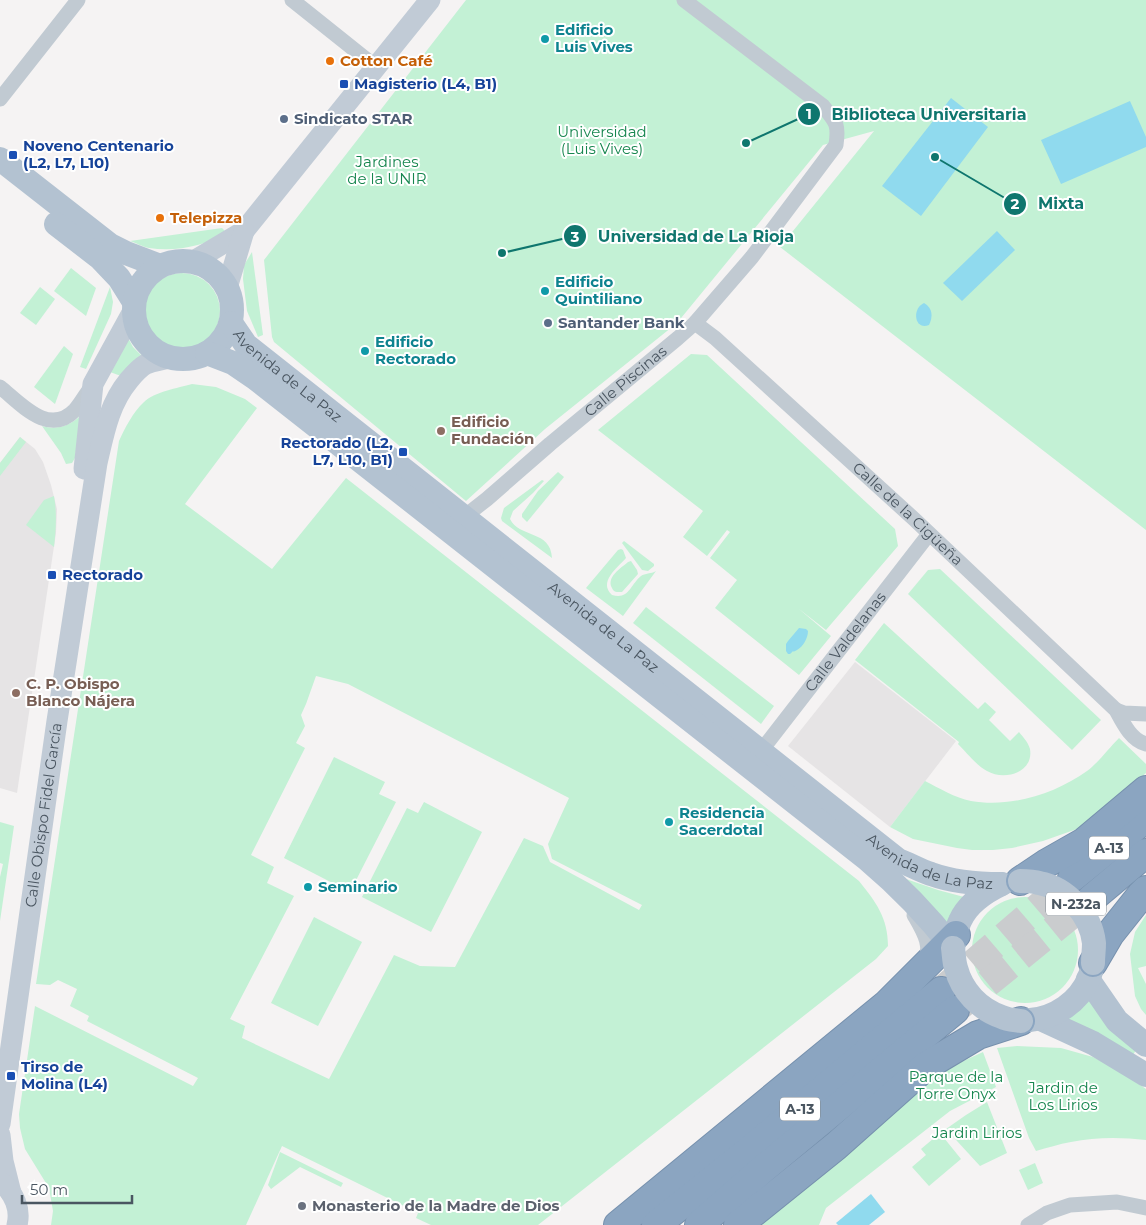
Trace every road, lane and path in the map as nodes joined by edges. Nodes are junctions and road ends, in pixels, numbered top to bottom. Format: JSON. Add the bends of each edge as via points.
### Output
{"nodes":[{"id":1,"x":78,"y":0,"type":"edge"},
{"id":2,"x":292,"y":0,"type":"edge"},
{"id":3,"x":430,"y":0,"type":"edge"},
{"id":4,"x":684,"y":0,"type":"edge"},
{"id":5,"x":376,"y":67,"type":"junction"},
{"id":6,"x":0,"y":99,"type":"edge"},
{"id":7,"x":0,"y":159,"type":"edge"},
{"id":8,"x":0,"y":179,"type":"edge"},
{"id":9,"x":244,"y":231,"type":"junction"},
{"id":10,"x":192,"y":262,"type":"junction"},
{"id":11,"x":160,"y":266,"type":"junction"},
{"id":12,"x":227,"y":288,"type":"junction"},
{"id":13,"x":133,"y":306,"type":"junction"},
{"id":14,"x":230,"y":323,"type":"junction"},
{"id":15,"x":695,"y":323,"type":"junction"},
{"id":16,"x":207,"y":353,"type":"junction"},
{"id":17,"x":169,"y":358,"type":"junction"},
{"id":18,"x":94,"y":384,"type":"junction"},
{"id":19,"x":0,"y":387,"type":"edge"},
{"id":20,"x":464,"y":517,"type":"junction"},
{"id":21,"x":929,"y":534,"type":"junction"},
{"id":22,"x":1116,"y":710,"type":"junction"},
{"id":23,"x":1146,"y":714,"type":"edge"},
{"id":24,"x":1146,"y":744,"type":"edge"},
{"id":25,"x":761,"y":751,"type":"junction"},
{"id":26,"x":1146,"y":790,"type":"edge"},
{"id":27,"x":1146,"y":818,"type":"edge"},
{"id":28,"x":1146,"y":853,"type":"edge"},
{"id":29,"x":1072,"y":878,"type":"tunnel mouth"},
{"id":30,"x":890,"y":879,"type":"junction"},
{"id":31,"x":1011,"y":882,"type":"junction"},
{"id":32,"x":1146,"y":890,"type":"edge"},
{"id":33,"x":1091,"y":899,"type":"tunnel mouth"},
{"id":34,"x":953,"y":942,"type":"junction"},
{"id":35,"x":1091,"y":971,"type":"junction"},
{"id":36,"x":898,"y":995,"type":"junction"},
{"id":37,"x":1031,"y":1020,"type":"junction"},
{"id":38,"x":0,"y":1040,"type":"edge"},
{"id":39,"x":1146,"y":1045,"type":"edge"},
{"id":40,"x":1146,"y":1075,"type":"edge"},
{"id":41,"x":0,"y":1124,"type":"edge"},
{"id":42,"x":0,"y":1135,"type":"edge"},
{"id":43,"x":836,"y":1146,"type":"junction"},
{"id":44,"x":710,"y":1150,"type":"junction"},
{"id":45,"x":14,"y":1207,"type":"edge"},
{"id":46,"x":1146,"y":1208,"type":"edge"},
{"id":47,"x":618,"y":1225,"type":"edge"},
{"id":48,"x":639,"y":1225,"type":"edge"},
{"id":49,"x":656,"y":1225,"type":"edge"},
{"id":50,"x":699,"y":1225,"type":"edge"},
{"id":51,"x":725,"y":1225,"type":"edge"},
{"id":52,"x":738,"y":1225,"type":"edge"},
{"id":53,"x":1028,"y":1225,"type":"edge"}],
"edges":[{"from":1,"to":6,"type":"street"},
{"from":2,"to":5,"type":"street"},
{"from":3,"to":5,"type":"main road"},
{"from":4,"to":15,"type":"street","name":"Calle Piscinas","via":[[823,106],[834,118],[838,130],[836,145],[752,257]]},
{"from":5,"to":9,"type":"main road"},
{"from":7,"to":11,"type":"main road","via":[[110,245]]},
{"from":8,"to":13,"type":"main road","via":[[100,258],[119,278]]},
{"from":9,"to":10,"type":"main road"},
{"from":9,"to":12,"type":"main road"},
{"from":10,"to":11,"type":"main road","via":[[171,262]]},
{"from":10,"to":12,"type":"main road","via":[[213,271]]},
{"from":11,"to":13,"type":"main road","via":[[142,281]]},
{"from":12,"to":14,"type":"main road","via":[[232,305]]},
{"from":13,"to":17,"type":"main road","via":[[135,323],[143,340],[157,353]]},
{"from":13,"to":18,"type":"main road"},
{"from":14,"to":16,"type":"main road","via":[[219,343]]},
{"from":14,"to":20,"type":"main road","name":"Avenida de La Paz","via":[[246,345]]},
{"from":15,"to":20,"type":"street","name":"Calle Piscinas"},
{"from":15,"to":21,"type":"street","name":"Calle de la Cigüeña"},
{"from":16,"to":17,"type":"main road","via":[[192,359]]},
{"from":16,"to":30,"type":"main road","name":"Avenida de La Paz","via":[[250,374]]},
{"from":17,"to":41,"type":"main road","name":"Calle Obispo Fidel García","via":[[146,364],[118,395],[97,463]]},
{"from":18,"to":19,"type":"street","via":[[75,410],[65,418],[50,421],[41,418]]},
{"from":18,"to":38,"type":"main road","name":"Calle Obispo Fidel García","via":[[66,600]]},
{"from":20,"to":25,"type":"main road","name":"Avenida de La Paz"},
{"from":21,"to":22,"type":"street","name":"Calle de la Cigüeña"},
{"from":21,"to":25,"type":"street","name":"Calle Valdelanas"},
{"from":22,"to":23,"type":"street"},
{"from":22,"to":24,"type":"street","name":"Calle de la Cigüeña","via":[[1127,729]]},
{"from":25,"to":31,"type":"main road","name":"Avenida de La Paz","via":[[898,860],[932,874],[975,884]]},
{"from":26,"to":31,"type":"highway","via":[[1084,842]]},
{"from":27,"to":29,"type":"highway","number":"A-13"},
{"from":28,"to":33,"type":"highway","number":"A-13"},
{"from":30,"to":34,"type":"main road","name":"Avenida de La Paz"},
{"from":30,"to":36,"type":"street","name":"Avenida de La Paz","via":[[924,932],[928,948],[926,959]]},
{"from":31,"to":34,"type":"main road","via":[[984,892],[970,905]]},
{"from":31,"to":35,"type":"main road","number":"N-232a","bridge":true,"via":[[1041,883],[1060,891],[1076,904],[1088,922],[1094,942]]},
{"from":32,"to":35,"type":"highway","via":[[1110,934]]},
{"from":34,"to":36,"type":"highway"},
{"from":34,"to":37,"type":"main road","bridge":true,"via":[[955,967],[972,999],[1003,1018]]},
{"from":35,"to":37,"type":"main road","via":[[1077,997],[1061,1011]]},
{"from":35,"to":39,"type":"main road","via":[[1117,1022]]},
{"from":36,"to":44,"type":"highway"},
{"from":37,"to":40,"type":"main road","via":[[1093,1043]]},
{"from":37,"to":43,"type":"highway","via":[[978,1035],[926,1066]]},
{"from":42,"to":45,"type":"main road"},
{"from":43,"to":51,"type":"highway"},
{"from":43,"to":52,"type":"highway"},
{"from":44,"to":47,"type":"highway"},
{"from":44,"to":48,"type":"highway"},
{"from":46,"to":53,"type":"street","via":[[1117,1202],[1070,1205],[1047,1213]]},
{"from":49,"to":50,"type":"highway","number":"A-13","via":[[948,1000]]}]}
